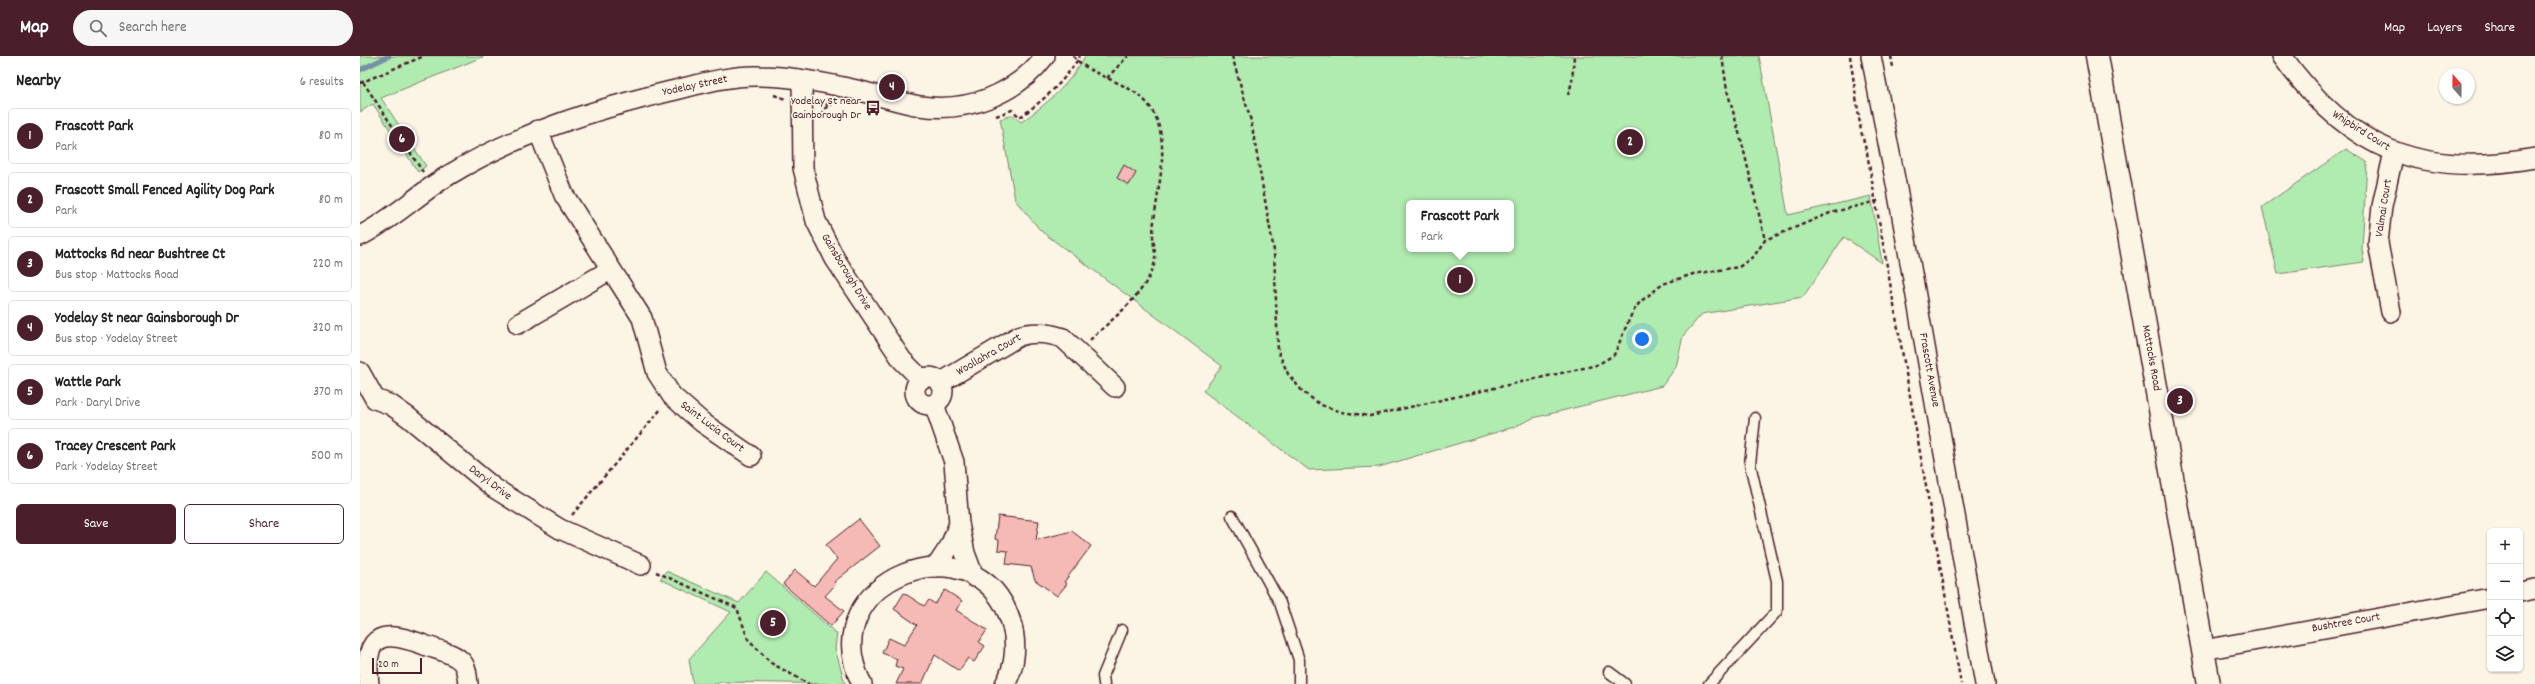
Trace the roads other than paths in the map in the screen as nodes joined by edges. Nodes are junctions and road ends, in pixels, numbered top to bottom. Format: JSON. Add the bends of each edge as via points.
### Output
{"nodes":[{"id":1,"x":1046,"y":56,"type":"edge"},
{"id":2,"x":1871,"y":56,"type":"edge"},
{"id":3,"x":2097,"y":56,"type":"edge"},
{"id":4,"x":2282,"y":56,"type":"edge"},
{"id":5,"x":802,"y":80,"type":"junction"},
{"id":6,"x":538,"y":130,"type":"junction"},
{"id":7,"x":2394,"y":152,"type":"junction"},
{"id":8,"x":2535,"y":158,"type":"edge"},
{"id":9,"x":360,"y":236,"type":"edge"},
{"id":10,"x":610,"y":270,"type":"junction"},
{"id":11,"x":2391,"y":312,"type":"dead end"},
{"id":12,"x":518,"y":324,"type":"dead end"},
{"id":13,"x":360,"y":372,"type":"edge"},
{"id":14,"x":921,"y":379,"type":"junction"},
{"id":15,"x":940,"y":383,"type":"junction"},
{"id":16,"x":1115,"y":387,"type":"dead end"},
{"id":17,"x":368,"y":403,"type":"edge"},
{"id":18,"x":934,"y":404,"type":"junction"},
{"id":19,"x":1755,"y":418,"type":"dead end"},
{"id":20,"x":751,"y":456,"type":"dead end"},
{"id":21,"x":1232,"y":516,"type":"dead end"},
{"id":22,"x":959,"y":524,"type":"junction"},
{"id":23,"x":641,"y":566,"type":"road end"},
{"id":24,"x":936,"y":567,"type":"junction"},
{"id":25,"x":974,"y":577,"type":"junction"},
{"id":26,"x":2535,"y":589,"type":"edge"},
{"id":27,"x":2523,"y":591,"type":"edge"},
{"id":28,"x":2487,"y":599,"type":"edge"},
{"id":29,"x":1122,"y":630,"type":"dead end"},
{"id":30,"x":2203,"y":650,"type":"junction"},
{"id":31,"x":1609,"y":672,"type":"dead end"},
{"id":32,"x":1006,"y":683,"type":"edge"},
{"id":33,"x":369,"y":684,"type":"edge"},
{"id":34,"x":468,"y":684,"type":"edge"},
{"id":35,"x":862,"y":684,"type":"edge"},
{"id":36,"x":1104,"y":684,"type":"edge"},
{"id":37,"x":1299,"y":684,"type":"edge"},
{"id":38,"x":1625,"y":684,"type":"edge"},
{"id":39,"x":1709,"y":684,"type":"edge"},
{"id":40,"x":1985,"y":684,"type":"edge"},
{"id":41,"x":2209,"y":684,"type":"edge"}],
"edges":[{"from":1,"to":5,"type":"street","name":"Yodelay Street","via":[[1035,70],[1005,91],[964,106],[921,106]]},
{"from":2,"to":40,"type":"street","name":"Frascott Avenue"},
{"from":3,"to":30,"type":"street","name":"Mattocks Road"},
{"from":4,"to":7,"type":"street","name":"Whipbird Court","via":[[2306,89],[2330,113],[2374,143]]},
{"from":5,"to":6,"type":"street","name":"Yodelay Street","via":[[758,76],[718,80],[627,102]]},
{"from":5,"to":14,"type":"street","name":"Gainsborough Drive","via":[[803,168],[816,221],[825,242],[902,360]]},
{"from":6,"to":9,"type":"street","name":"Yodelay Street","via":[[476,159]]},
{"from":6,"to":10,"type":"street","name":"Saint Lucia Court","via":[[564,195]]},
{"from":7,"to":8,"type":"street","name":"Whipbird Court","via":[[2422,161],[2454,165]]},
{"from":7,"to":11,"type":"street","name":"Valmai Court","via":[[2382,206],[2378,243]]},
{"from":10,"to":12,"type":"street"},
{"from":10,"to":20,"type":"street","name":"Saint Lucia Court","via":[[642,318],[657,373],[672,396],[703,423]]},
{"from":13,"to":17,"type":"street","name":"Daryl Drive"},
{"from":14,"to":15,"type":"street","via":[[929,376]]},
{"from":14,"to":18,"type":"street","via":[[915,386],[915,395],[921,402]]},
{"from":15,"to":16,"type":"street","name":"Woollahra Court","via":[[1019,336],[1030,333],[1052,334],[1063,338]]},
{"from":15,"to":18,"type":"street","via":[[942,395]]},
{"from":17,"to":23,"type":"street","name":"Daryl Drive","via":[[391,405],[494,488],[560,529]]},
{"from":18,"to":22,"type":"street","via":[[954,462],[958,485]]},
{"from":19,"to":39,"type":"lane","via":[[1750,464],[1777,581],[1777,611]]},
{"from":21,"to":37,"type":"lane","via":[[1280,603],[1299,660]]},
{"from":22,"to":24,"type":"street","via":[[950,546]]},
{"from":22,"to":25,"type":"street","via":[[965,553]]},
{"from":24,"to":25,"type":"street","via":[[956,570]]},
{"from":24,"to":35,"type":"street","via":[[916,569],[896,576],[880,587],[867,602],[858,620],[853,640],[854,660]]},
{"from":25,"to":32,"type":"street","via":[[991,590],[1009,618],[1015,650]]},
{"from":26,"to":27,"type":"street"},
{"from":28,"to":30,"type":"street","name":"Bushtree Court"},
{"from":29,"to":36,"type":"lane","via":[[1103,676]]},
{"from":30,"to":41,"type":"street","name":"Mattocks Road"},
{"from":31,"to":38,"type":"lane"},
{"from":33,"to":34,"type":"street","via":[[369,652],[374,644],[390,636],[402,636],[456,657],[466,668]]}]}
